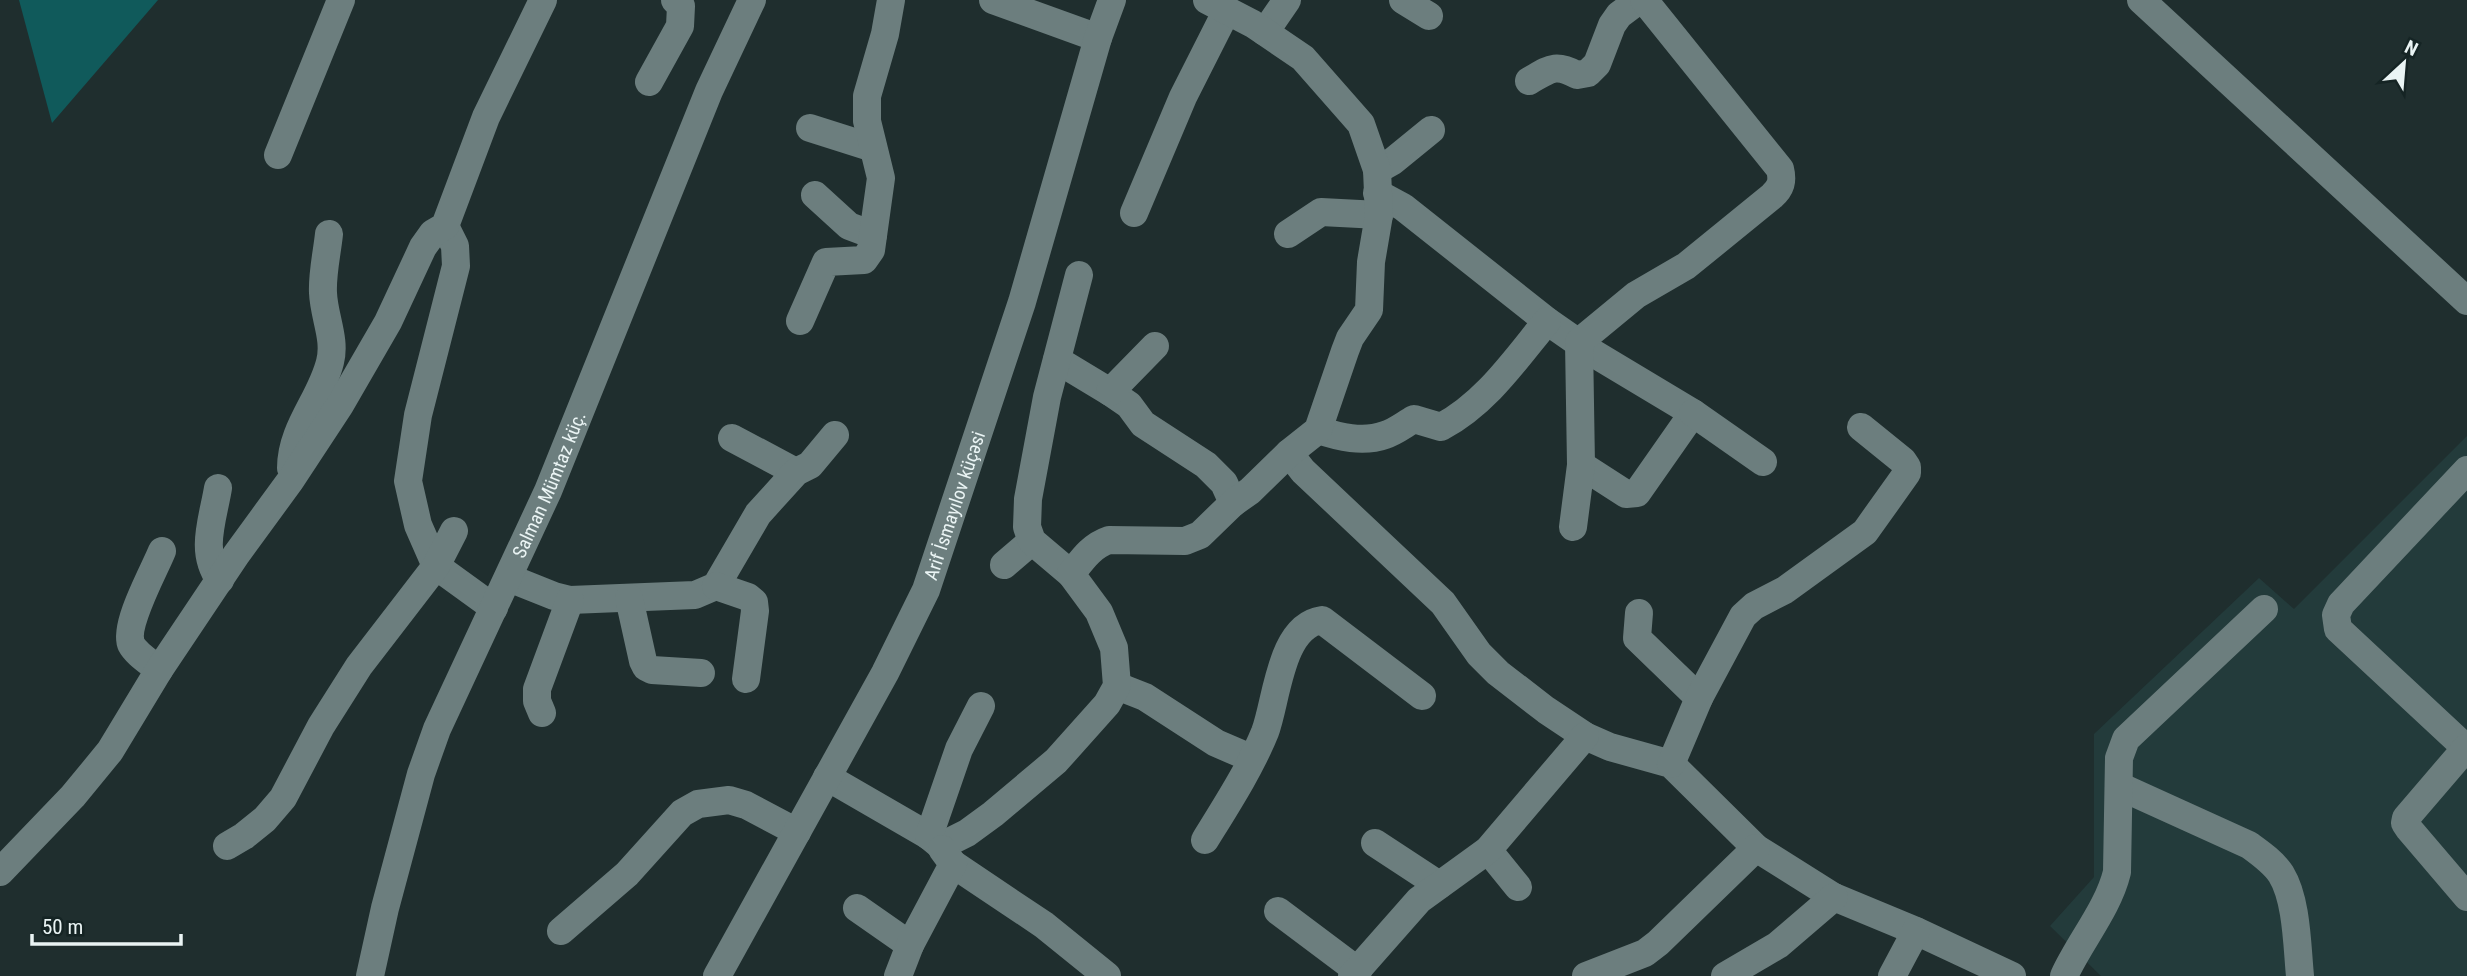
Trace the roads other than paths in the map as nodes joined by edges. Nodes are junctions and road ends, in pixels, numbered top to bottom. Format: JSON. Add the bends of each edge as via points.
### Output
{"nodes":[{"id":1,"x":341,"y":0,"type":"edge"},
{"id":2,"x":543,"y":0,"type":"edge"},
{"id":3,"x":675,"y":0,"type":"edge"},
{"id":4,"x":752,"y":0,"type":"edge"},
{"id":5,"x":891,"y":0,"type":"edge"},
{"id":6,"x":993,"y":0,"type":"edge"},
{"id":7,"x":1112,"y":0,"type":"edge"},
{"id":8,"x":1287,"y":0,"type":"edge"},
{"id":9,"x":1403,"y":0,"type":"edge"},
{"id":10,"x":1642,"y":0,"type":"edge"},
{"id":11,"x":2141,"y":0,"type":"edge"},
{"id":12,"x":1217,"y":5,"type":"edge"},
{"id":13,"x":1429,"y":16,"type":"dead end"},
{"id":14,"x":1265,"y":32,"type":"junction"},
{"id":15,"x":1098,"y":38,"type":"junction"},
{"id":16,"x":1529,"y":81,"type":"dead end"},
{"id":17,"x":649,"y":82,"type":"dead end"},
{"id":18,"x":810,"y":128,"type":"dead end"},
{"id":19,"x":1431,"y":130,"type":"dead end"},
{"id":20,"x":873,"y":148,"type":"junction"},
{"id":21,"x":278,"y":155,"type":"dead end"},
{"id":22,"x":1378,"y":193,"type":"junction"},
{"id":23,"x":815,"y":195,"type":"dead end"},
{"id":24,"x":1134,"y":213,"type":"dead end"},
{"id":25,"x":445,"y":226,"type":"junction"},
{"id":26,"x":329,"y":234,"type":"dead end"},
{"id":27,"x":1288,"y":234,"type":"dead end"},
{"id":28,"x":873,"y":235,"type":"junction"},
{"id":29,"x":1079,"y":275,"type":"dead end"},
{"id":30,"x":2467,"y":301,"type":"edge"},
{"id":31,"x":800,"y":321,"type":"dead end"},
{"id":32,"x":1548,"y":321,"type":"junction"},
{"id":33,"x":1579,"y":342,"type":"junction"},
{"id":34,"x":1155,"y":346,"type":"dead end"},
{"id":35,"x":1057,"y":360,"type":"junction"},
{"id":36,"x":1111,"y":392,"type":"junction"},
{"id":37,"x":1693,"y":414,"type":"junction"},
{"id":38,"x":1861,"y":427,"type":"dead end"},
{"id":39,"x":1318,"y":430,"type":"junction"},
{"id":40,"x":835,"y":435,"type":"dead end"},
{"id":41,"x":732,"y":438,"type":"dead end"},
{"id":42,"x":1289,"y":453,"type":"junction"},
{"id":43,"x":1763,"y":462,"type":"dead end"},
{"id":44,"x":1581,"y":465,"type":"junction"},
{"id":45,"x":2467,"y":470,"type":"edge"},
{"id":46,"x":796,"y":472,"type":"junction"},
{"id":47,"x":290,"y":481,"type":"junction"},
{"id":48,"x":218,"y":488,"type":"dead end"},
{"id":49,"x":1233,"y":503,"type":"junction"},
{"id":50,"x":1573,"y":527,"type":"dead end"},
{"id":51,"x":454,"y":531,"type":"dead end"},
{"id":52,"x":1032,"y":541,"type":"junction"},
{"id":53,"x":162,"y":551,"type":"dead end"},
{"id":54,"x":1004,"y":565,"type":"dead end"},
{"id":55,"x":436,"y":566,"type":"junction"},
{"id":56,"x":1071,"y":574,"type":"junction"},
{"id":57,"x":509,"y":578,"type":"junction"},
{"id":58,"x":220,"y":580,"type":"junction"},
{"id":59,"x":716,"y":586,"type":"junction"},
{"id":60,"x":629,"y":598,"type":"junction"},
{"id":61,"x":570,"y":600,"type":"junction"},
{"id":62,"x":494,"y":608,"type":"junction"},
{"id":63,"x":2264,"y":610,"type":"dead end"},
{"id":64,"x":1639,"y":613,"type":"dead end"},
{"id":65,"x":159,"y":670,"type":"junction"},
{"id":66,"x":701,"y":673,"type":"dead end"},
{"id":67,"x":746,"y":679,"type":"dead end"},
{"id":68,"x":1117,"y":686,"type":"junction"},
{"id":69,"x":1422,"y":695,"type":"dead end"},
{"id":70,"x":1699,"y":698,"type":"junction"},
{"id":71,"x":981,"y":706,"type":"dead end"},
{"id":72,"x":542,"y":713,"type":"dead end"},
{"id":73,"x":1584,"y":736,"type":"junction"},
{"id":74,"x":2466,"y":749,"type":"edge"},
{"id":75,"x":1251,"y":758,"type":"junction"},
{"id":76,"x":1671,"y":764,"type":"junction"},
{"id":77,"x":827,"y":777,"type":"junction"},
{"id":78,"x":2119,"y":786,"type":"junction"},
{"id":79,"x":797,"y":832,"type":"junction"},
{"id":80,"x":1205,"y":840,"type":"dead end"},
{"id":81,"x":1375,"y":843,"type":"dead end"},
{"id":82,"x":227,"y":846,"type":"dead end"},
{"id":83,"x":1756,"y":848,"type":"junction"},
{"id":84,"x":941,"y":849,"type":"junction"},
{"id":85,"x":1488,"y":850,"type":"junction"},
{"id":86,"x":0,"y":872,"type":"edge"},
{"id":87,"x":1439,"y":885,"type":"junction"},
{"id":88,"x":1518,"y":887,"type":"dead end"},
{"id":89,"x":1834,"y":897,"type":"junction"},
{"id":90,"x":2467,"y":897,"type":"edge"},
{"id":91,"x":857,"y":908,"type":"dead end"},
{"id":92,"x":1278,"y":911,"type":"dead end"},
{"id":93,"x":561,"y":931,"type":"dead end"},
{"id":94,"x":1916,"y":931,"type":"junction"},
{"id":95,"x":910,"y":945,"type":"junction"},
{"id":96,"x":1355,"y":974,"type":"edge"},
{"id":97,"x":370,"y":976,"type":"edge"},
{"id":98,"x":717,"y":976,"type":"edge"},
{"id":99,"x":898,"y":976,"type":"edge"},
{"id":100,"x":1107,"y":976,"type":"edge"},
{"id":101,"x":1586,"y":976,"type":"edge"},
{"id":102,"x":1725,"y":976,"type":"edge"},
{"id":103,"x":1892,"y":976,"type":"edge"},
{"id":104,"x":2011,"y":976,"type":"edge"},
{"id":105,"x":2064,"y":976,"type":"edge"},
{"id":106,"x":2300,"y":976,"type":"edge"}],
"edges":[{"from":1,"to":21,"type":"street"},
{"from":2,"to":25,"type":"street","via":[[486,117]]},
{"from":3,"to":17,"type":"street","via":[[681,6],[680,26]]},
{"from":4,"to":57,"type":"street","name":"Salman Mümtaz küç.","via":[[709,91]]},
{"from":5,"to":20,"type":"street","via":[[867,96]]},
{"from":6,"to":15,"type":"street"},
{"from":7,"to":15,"type":"street","name":"Arif İsmayılov küçəsi"},
{"from":8,"to":14,"type":"street"},
{"from":9,"to":13,"type":"street"},
{"from":10,"to":16,"type":"street","via":[[1619,15],[1597,64],[1588,73],[1577,75],[1553,67]]},
{"from":10,"to":33,"type":"street","via":[[1780,169],[1782,178],[1779,190],[1686,266],[1636,295]]},
{"from":11,"to":30,"type":"street"},
{"from":12,"to":14,"type":"street"},
{"from":12,"to":24,"type":"street"},
{"from":14,"to":22,"type":"street","via":[[1303,58],[1360,124]]},
{"from":15,"to":77,"type":"street","name":"Arif İsmayılov küçəsi","via":[[1022,302],[926,590]]},
{"from":18,"to":20,"type":"street"},
{"from":19,"to":22,"type":"street","via":[[1393,161]]},
{"from":20,"to":28,"type":"street","via":[[881,178]]},
{"from":22,"to":27,"type":"street","via":[[1321,212]]},
{"from":22,"to":32,"type":"street","via":[[1403,207]]},
{"from":22,"to":39,"type":"street","via":[[1369,310],[1350,338]]},
{"from":23,"to":28,"type":"street","via":[[849,226]]},
{"from":25,"to":47,"type":"street","via":[[423,247],[388,322]]},
{"from":25,"to":55,"type":"street","via":[[455,246],[456,266],[418,415],[408,481],[418,525]]},
{"from":26,"to":47,"type":"street","via":[[323,290],[333,342],[330,364],[295,441]]},
{"from":28,"to":31,"type":"street","via":[[864,260],[826,262]]},
{"from":29,"to":35,"type":"street"},
{"from":32,"to":33,"type":"street"},
{"from":32,"to":39,"type":"street","via":[[1483,398],[1441,427],[1414,419],[1384,435],[1358,439]]},
{"from":33,"to":37,"type":"street"},
{"from":33,"to":44,"type":"street"},
{"from":34,"to":36,"type":"street"},
{"from":35,"to":36,"type":"street"},
{"from":35,"to":52,"type":"street","via":[[1028,499],[1027,527]]},
{"from":36,"to":49,"type":"street","via":[[1129,405],[1143,425],[1206,466],[1224,483]]},
{"from":37,"to":43,"type":"street"},
{"from":37,"to":44,"type":"street","via":[[1637,493],[1626,494]]},
{"from":38,"to":70,"type":"street","via":[[1903,461],[1906,473],[1865,532],[1743,616]]},
{"from":39,"to":42,"type":"street"},
{"from":40,"to":46,"type":"street","via":[[810,465]]},
{"from":41,"to":46,"type":"street"},
{"from":42,"to":49,"type":"street"},
{"from":42,"to":73,"type":"street","via":[[1443,603],[1498,673]]},
{"from":44,"to":50,"type":"street"},
{"from":45,"to":74,"type":"street","via":[[2341,604],[2336,615],[2338,629]]},
{"from":46,"to":59,"type":"street","via":[[758,514]]},
{"from":47,"to":58,"type":"street"},
{"from":48,"to":58,"type":"street","via":[[208,547],[211,568]]},
{"from":49,"to":56,"type":"street","via":[[1200,536],[1185,541],[1109,540],[1097,544]]},
{"from":51,"to":55,"type":"street"},
{"from":52,"to":54,"type":"street"},
{"from":52,"to":56,"type":"street"},
{"from":53,"to":65,"type":"street","via":[[131,623],[131,643]]},
{"from":55,"to":62,"type":"street"},
{"from":55,"to":82,"type":"street","via":[[359,666],[283,798],[265,819]]},
{"from":56,"to":68,"type":"street","via":[[1099,612],[1114,648]]},
{"from":57,"to":61,"type":"street"},
{"from":57,"to":62,"type":"street","name":"Salman Mümtaz küç."},
{"from":58,"to":65,"type":"street"},
{"from":59,"to":60,"type":"street","via":[[695,596]]},
{"from":59,"to":67,"type":"street","via":[[754,602]]},
{"from":60,"to":61,"type":"street"},
{"from":60,"to":66,"type":"street","via":[[646,667]]},
{"from":61,"to":72,"type":"street","via":[[537,690]]},
{"from":62,"to":97,"type":"street","name":"Salman Mümtaz küç.","via":[[463,669],[421,774]]},
{"from":63,"to":78,"type":"street","via":[[2126,739],[2119,758]]},
{"from":64,"to":70,"type":"street","via":[[1637,638]]},
{"from":65,"to":86,"type":"street","via":[[110,751]]},
{"from":68,"to":75,"type":"street","via":[[1145,697],[1216,743]]},
{"from":68,"to":84,"type":"street","via":[[1107,704],[1056,761],[967,834]]},
{"from":69,"to":75,"type":"street","via":[[1322,620],[1310,621],[1299,632],[1279,673],[1265,732]]},
{"from":70,"to":76,"type":"street"},
{"from":71,"to":84,"type":"street","via":[[959,749]]},
{"from":73,"to":76,"type":"street"},
{"from":73,"to":85,"type":"street"},
{"from":74,"to":90,"type":"street","via":[[2406,823]]},
{"from":75,"to":80,"type":"street"},
{"from":76,"to":83,"type":"street"},
{"from":77,"to":79,"type":"street","name":"Arif İsmayılov küçəsi"},
{"from":77,"to":84,"type":"street"},
{"from":78,"to":105,"type":"street","via":[[2113,888]]},
{"from":78,"to":106,"type":"street","via":[[2266,857],[2290,891]]},
{"from":79,"to":93,"type":"street","via":[[729,800],[698,804],[682,813],[627,874]]},
{"from":79,"to":98,"type":"street","name":"Arif İsmayılov küçəsi"},
{"from":81,"to":87,"type":"street"},
{"from":83,"to":89,"type":"street"},
{"from":83,"to":101,"type":"street","via":[[1645,953]]},
{"from":84,"to":95,"type":"street"},
{"from":84,"to":100,"type":"street"},
{"from":85,"to":87,"type":"street"},
{"from":85,"to":88,"type":"street"},
{"from":87,"to":96,"type":"street","via":[[1419,900]]},
{"from":89,"to":94,"type":"street"},
{"from":89,"to":102,"type":"street","via":[[1778,945]]},
{"from":91,"to":95,"type":"street"},
{"from":92,"to":96,"type":"street"},
{"from":94,"to":103,"type":"street"},
{"from":94,"to":104,"type":"street"},
{"from":95,"to":99,"type":"street"}]}
